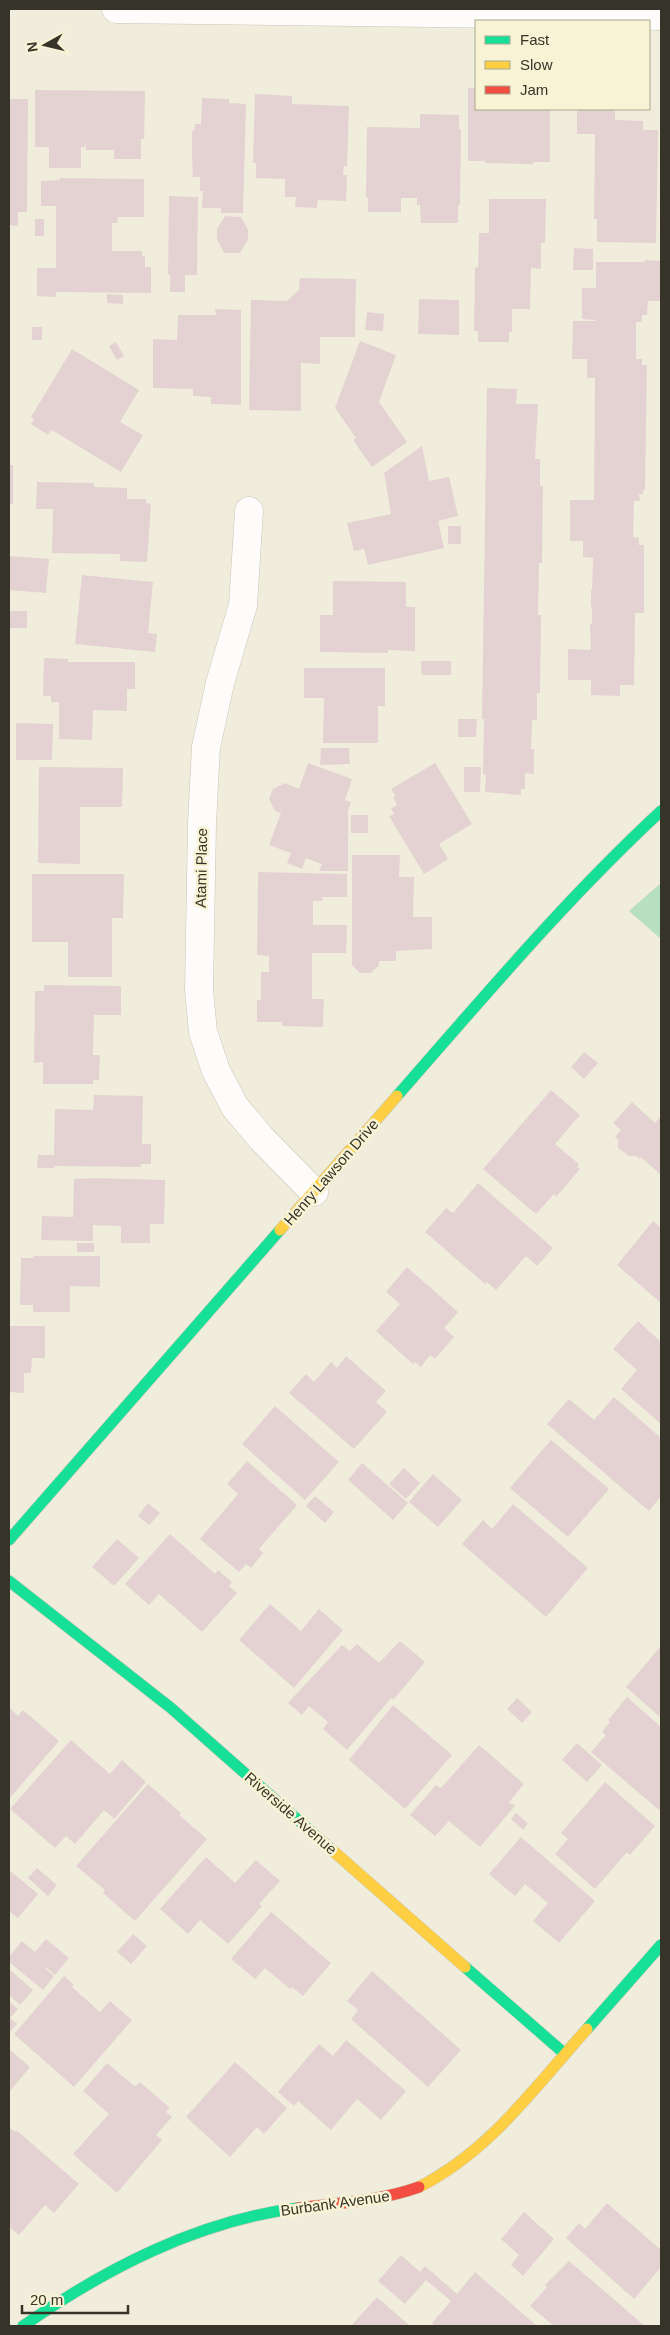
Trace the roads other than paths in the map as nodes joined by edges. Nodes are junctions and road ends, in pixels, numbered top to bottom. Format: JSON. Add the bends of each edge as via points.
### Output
{"nodes":[{"id":1,"x":116,"y":9,"type":"edge"},
{"id":2,"x":661,"y":16,"type":"edge"},
{"id":3,"x":249,"y":511,"type":"dead end"},
{"id":4,"x":661,"y":811,"type":"edge"},
{"id":5,"x":314,"y":1192,"type":"junction"},
{"id":6,"x":9,"y":1540,"type":"edge"},
{"id":7,"x":9,"y":1581,"type":"edge"},
{"id":8,"x":661,"y":1945,"type":"edge"},
{"id":9,"x":565,"y":2054,"type":"junction"},
{"id":10,"x":24,"y":2326,"type":"edge"}],
"edges":[{"from":1,"to":2,"type":"street"},
{"from":3,"to":5,"type":"street","name":"Atami Place","via":[[243,605],[220,683],[206,747],[199,990],[203,1032],[216,1071],[235,1107]]},
{"from":4,"to":5,"type":"street","name":"Henry Lawson Drive","via":[[584,884]]},
{"from":5,"to":6,"type":"street","name":"Henry Lawson Drive"},
{"from":7,"to":9,"type":"street","name":"Riverside Avenue","via":[[172,1708]]},
{"from":8,"to":9,"type":"street","name":"Burbank Avenue"},
{"from":9,"to":10,"type":"street","name":"Burbank Avenue","via":[[496,2132],[445,2174],[393,2196],[280,2210],[183,2237],[152,2249],[86,2284]]}]}
